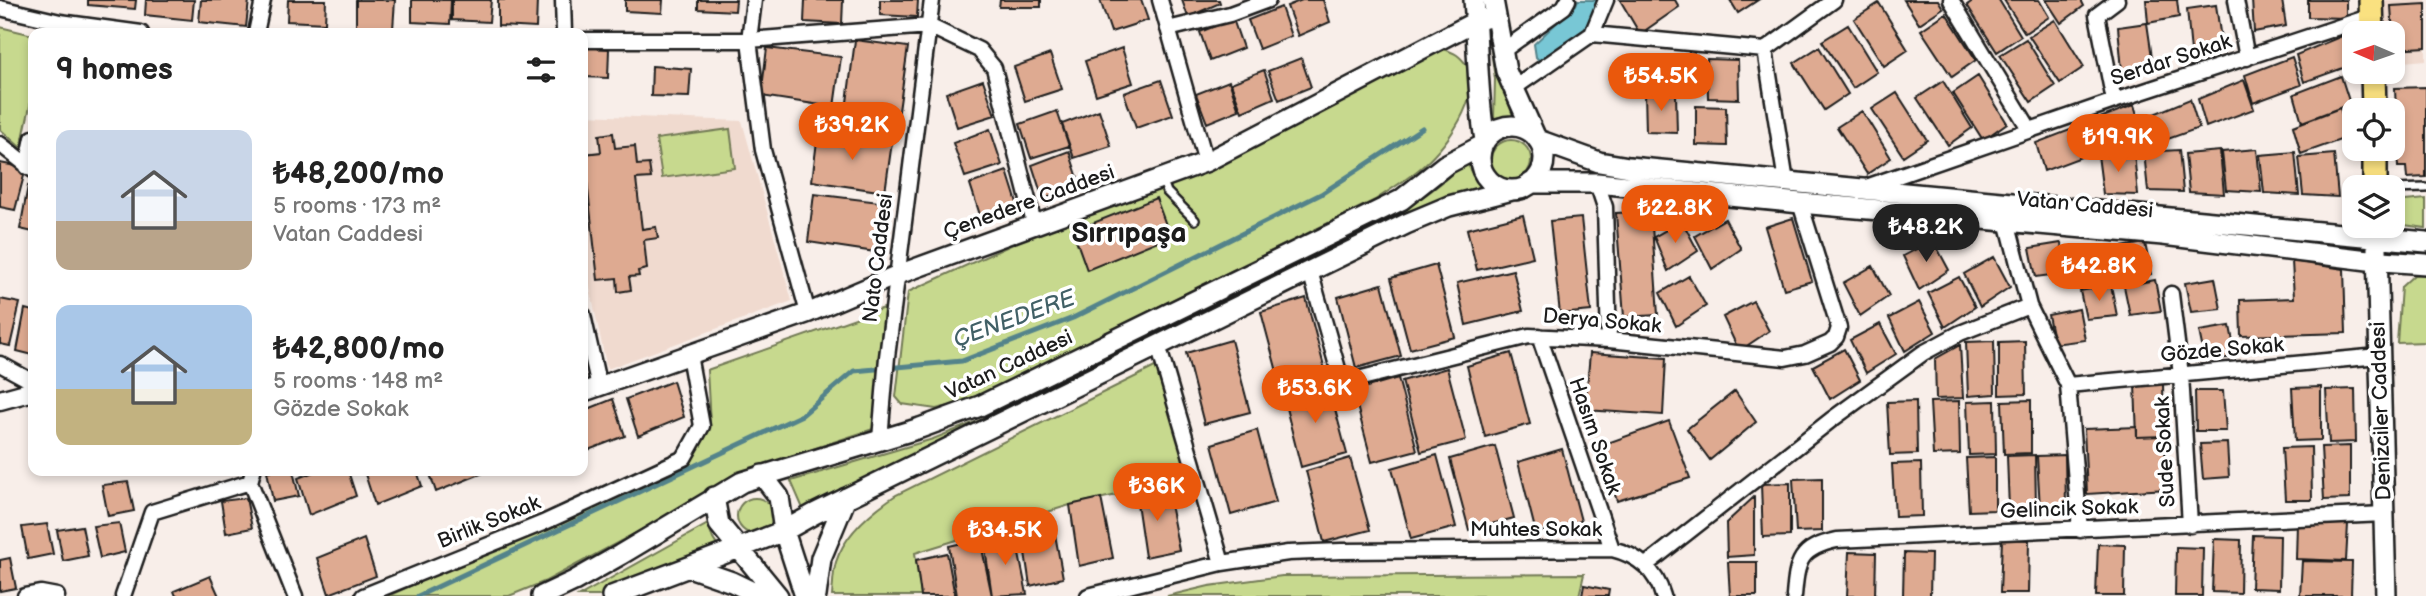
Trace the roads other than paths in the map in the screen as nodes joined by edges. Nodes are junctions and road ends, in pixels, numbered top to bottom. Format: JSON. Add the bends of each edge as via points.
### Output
{"nodes":[{"id":1,"x":263,"y":0,"type":"edge"},
{"id":2,"x":563,"y":0,"type":"edge"},
{"id":3,"x":754,"y":0,"type":"edge"},
{"id":4,"x":932,"y":0,"type":"edge"},
{"id":5,"x":1160,"y":0,"type":"edge"},
{"id":6,"x":1268,"y":0,"type":"edge"},
{"id":7,"x":1474,"y":0,"type":"edge"},
{"id":8,"x":1568,"y":0,"type":"edge"},
{"id":9,"x":1606,"y":0,"type":"edge"},
{"id":10,"x":1951,"y":0,"type":"edge"},
{"id":11,"x":2117,"y":0,"type":"edge"},
{"id":12,"x":2236,"y":0,"type":"edge"},
{"id":13,"x":1828,"y":2,"type":"edge"},
{"id":14,"x":0,"y":8,"type":"edge"},
{"id":15,"x":1494,"y":8,"type":"edge"},
{"id":16,"x":2372,"y":16,"type":"edge"},
{"id":17,"x":1475,"y":21,"type":"junction"},
{"id":18,"x":929,"y":26,"type":"junction"},
{"id":19,"x":59,"y":28,"type":"edge"},
{"id":20,"x":257,"y":28,"type":"edge"},
{"id":21,"x":564,"y":28,"type":"edge"},
{"id":22,"x":1168,"y":29,"type":"junction"},
{"id":23,"x":1592,"y":34,"type":"junction"},
{"id":24,"x":588,"y":40,"type":"edge"},
{"id":25,"x":749,"y":40,"type":"junction"},
{"id":26,"x":1765,"y":50,"type":"junction"},
{"id":27,"x":1501,"y":52,"type":"junction"},
{"id":28,"x":2247,"y":58,"type":"junction"},
{"id":29,"x":1514,"y":88,"type":"junction"},
{"id":30,"x":2114,"y":101,"type":"junction"},
{"id":31,"x":2030,"y":130,"type":"junction"},
{"id":32,"x":1536,"y":138,"type":"junction"},
{"id":33,"x":1484,"y":143,"type":"junction"},
{"id":34,"x":0,"y":145,"type":"edge"},
{"id":35,"x":1206,"y":162,"type":"junction"},
{"id":36,"x":28,"y":166,"type":"edge"},
{"id":37,"x":1161,"y":178,"type":"junction"},
{"id":38,"x":1786,"y":182,"type":"junction"},
{"id":39,"x":1597,"y":183,"type":"junction"},
{"id":40,"x":1522,"y":186,"type":"junction"},
{"id":41,"x":1864,"y":188,"type":"junction"},
{"id":42,"x":2426,"y":188,"type":"edge"},
{"id":43,"x":2405,"y":189,"type":"edge"},
{"id":44,"x":1800,"y":203,"type":"junction"},
{"id":45,"x":1195,"y":220,"type":"dead end"},
{"id":46,"x":2007,"y":221,"type":"junction"},
{"id":47,"x":1034,"y":223,"type":"junction"},
{"id":48,"x":2342,"y":228,"type":"edge"},
{"id":49,"x":2405,"y":237,"type":"edge"},
{"id":50,"x":2376,"y":238,"type":"edge"},
{"id":51,"x":2426,"y":242,"type":"edge"},
{"id":52,"x":2377,"y":261,"type":"junction"},
{"id":53,"x":2426,"y":264,"type":"edge"},
{"id":54,"x":1310,"y":271,"type":"junction"},
{"id":55,"x":897,"y":275,"type":"junction"},
{"id":56,"x":2171,"y":293,"type":"dead end"},
{"id":57,"x":2029,"y":306,"type":"junction"},
{"id":58,"x":808,"y":313,"type":"junction"},
{"id":59,"x":1539,"y":336,"type":"junction"},
{"id":60,"x":1609,"y":341,"type":"junction"},
{"id":61,"x":1158,"y":345,"type":"junction"},
{"id":62,"x":689,"y":355,"type":"junction"},
{"id":63,"x":2379,"y":356,"type":"junction"},
{"id":64,"x":588,"y":361,"type":"edge"},
{"id":65,"x":0,"y":364,"type":"edge"},
{"id":66,"x":2181,"y":374,"type":"junction"},
{"id":67,"x":28,"y":379,"type":"edge"},
{"id":68,"x":2068,"y":385,"type":"junction"},
{"id":69,"x":591,"y":389,"type":"edge"},
{"id":70,"x":28,"y":392,"type":"edge"},
{"id":71,"x":0,"y":400,"type":"edge"},
{"id":72,"x":880,"y":439,"type":"junction"},
{"id":73,"x":762,"y":475,"type":"junction"},
{"id":74,"x":252,"y":477,"type":"edge"},
{"id":75,"x":715,"y":498,"type":"junction"},
{"id":76,"x":846,"y":498,"type":"junction"},
{"id":77,"x":2384,"y":514,"type":"junction"},
{"id":78,"x":2190,"y":525,"type":"junction"},
{"id":79,"x":2080,"y":530,"type":"junction"},
{"id":80,"x":784,"y":531,"type":"junction"},
{"id":81,"x":740,"y":548,"type":"junction"},
{"id":82,"x":1612,"y":549,"type":"junction"},
{"id":83,"x":1222,"y":563,"type":"junction"},
{"id":84,"x":1646,"y":565,"type":"junction"},
{"id":85,"x":689,"y":567,"type":"junction"},
{"id":86,"x":26,"y":596,"type":"edge"},
{"id":87,"x":57,"y":596,"type":"edge"},
{"id":88,"x":123,"y":596,"type":"edge"},
{"id":89,"x":295,"y":596,"type":"edge"},
{"id":90,"x":363,"y":596,"type":"edge"},
{"id":91,"x":542,"y":596,"type":"edge"},
{"id":92,"x":612,"y":596,"type":"edge"},
{"id":93,"x":761,"y":596,"type":"edge"},
{"id":94,"x":778,"y":596,"type":"edge"},
{"id":95,"x":805,"y":596,"type":"edge"},
{"id":96,"x":816,"y":596,"type":"edge"},
{"id":97,"x":1088,"y":596,"type":"edge"},
{"id":98,"x":1663,"y":596,"type":"edge"},
{"id":99,"x":1794,"y":596,"type":"edge"},
{"id":100,"x":2386,"y":596,"type":"edge"}],
"edges":[{"from":1,"to":20,"type":"street"},
{"from":2,"to":21,"type":"street"},
{"from":3,"to":25,"type":"street"},
{"from":4,"to":18,"type":"street","name":"Nato Caddesi"},
{"from":5,"to":22,"type":"street"},
{"from":6,"to":22,"type":"street"},
{"from":7,"to":17,"type":"main road"},
{"from":8,"to":27,"type":"street"},
{"from":9,"to":23,"type":"street"},
{"from":10,"to":31,"type":"street"},
{"from":11,"to":30,"type":"street","via":[[2097,15]]},
{"from":12,"to":28,"type":"street"},
{"from":13,"to":26,"type":"street"},
{"from":14,"to":19,"type":"street"},
{"from":15,"to":17,"type":"street","name":"Çenedere Caddesi"},
{"from":15,"to":27,"type":"main road"},
{"from":16,"to":28,"type":"street","name":"Serdar Sokak"},
{"from":17,"to":33,"type":"main road"},
{"from":17,"to":35,"type":"street","name":"Çenedere Caddesi"},
{"from":18,"to":25,"type":"street"},
{"from":18,"to":47,"type":"street","via":[[979,50],[994,68]]},
{"from":18,"to":55,"type":"street","name":"Nato Caddesi"},
{"from":22,"to":35,"type":"street"},
{"from":23,"to":26,"type":"street"},
{"from":23,"to":29,"type":"street"},
{"from":24,"to":25,"type":"street"},
{"from":25,"to":58,"type":"street","via":[[768,190]]},
{"from":26,"to":38,"type":"street"},
{"from":27,"to":29,"type":"main road"},
{"from":28,"to":30,"type":"street","name":"Serdar Sokak"},
{"from":29,"to":32,"type":"main road"},
{"from":30,"to":31,"type":"street","name":"Serdar Sokak"},
{"from":31,"to":41,"type":"street","name":"Serdar Sokak"},
{"from":32,"to":33,"type":"main road","name":"Vatan Caddesi","via":[[1527,130],[1509,126],[1491,133]]},
{"from":32,"to":38,"type":"main road","name":"Vatan Caddesi","via":[[1613,165]]},
{"from":32,"to":40,"type":"main road","via":[[1543,158],[1538,176]]},
{"from":33,"to":40,"type":"main road","via":[[1480,155],[1485,176],[1493,183]]},
{"from":33,"to":72,"type":"main road","name":"Vatan Caddesi","via":[[1445,165],[1401,200],[1126,335],[980,406]]},
{"from":34,"to":36,"type":"street"},
{"from":35,"to":37,"type":"street","name":"Çenedere Caddesi"},
{"from":37,"to":45,"type":"lane","via":[[1167,192]]},
{"from":37,"to":47,"type":"street","name":"Çenedere Caddesi"},
{"from":38,"to":41,"type":"main road","name":"Vatan Caddesi"},
{"from":39,"to":40,"type":"main road","name":"Vatan Caddesi"},
{"from":39,"to":44,"type":"main road","name":"Vatan Caddesi"},
{"from":39,"to":60,"type":"street","via":[[1605,207]]},
{"from":40,"to":54,"type":"main road","name":"Vatan Caddesi","via":[[1430,213]]},
{"from":41,"to":48,"type":"main road","name":"Vatan Caddesi"},
{"from":42,"to":43,"type":"lane"},
{"from":44,"to":46,"type":"main road","name":"Vatan Caddesi"},
{"from":44,"to":60,"type":"street","name":"Derya Sokak","via":[[1839,328],[1830,343],[1785,358]]},
{"from":46,"to":52,"type":"main road","name":"Vatan Caddesi"},
{"from":46,"to":57,"type":"street"},
{"from":47,"to":55,"type":"street","name":"Çenedere Caddesi"},
{"from":49,"to":51,"type":"main road","name":"Vatan Caddesi"},
{"from":50,"to":52,"type":"main road","name":"Denizciler Caddesi"},
{"from":52,"to":53,"type":"main road","name":"Vatan Caddesi"},
{"from":52,"to":63,"type":"main road","name":"Denizciler Caddesi"},
{"from":54,"to":59,"type":"street","name":"Derya Sokak","via":[[1342,383]]},
{"from":54,"to":61,"type":"main road","name":"Vatan Caddesi"},
{"from":55,"to":58,"type":"street","name":"Çenedere Caddesi"},
{"from":55,"to":72,"type":"street","name":"Nato Caddesi"},
{"from":56,"to":66,"type":"street","name":"Sude Sokak"},
{"from":57,"to":68,"type":"street"},
{"from":57,"to":84,"type":"street","via":[[1923,353]]},
{"from":58,"to":62,"type":"street","name":"Çenedere Caddesi"},
{"from":59,"to":60,"type":"street","name":"Derya Sokak"},
{"from":59,"to":82,"type":"street","name":"Hasım Sokak"},
{"from":61,"to":76,"type":"main road","name":"Vatan Caddesi"},
{"from":61,"to":83,"type":"street"},
{"from":62,"to":69,"type":"street","name":"Çenedere Caddesi"},
{"from":62,"to":90,"type":"street","name":"Birlik Sokak","via":[[702,426],[684,458],[543,523]]},
{"from":63,"to":66,"type":"street","name":"Gözde Sokak"},
{"from":63,"to":77,"type":"main road","name":"Denizciler Caddesi"},
{"from":64,"to":69,"type":"street"},
{"from":65,"to":67,"type":"street"},
{"from":66,"to":68,"type":"street","name":"Gözde Sokak"},
{"from":66,"to":78,"type":"street","name":"Sude Sokak"},
{"from":68,"to":79,"type":"street"},
{"from":70,"to":71,"type":"street"},
{"from":72,"to":73,"type":"main road","name":"Vatan Caddesi"},
{"from":73,"to":75,"type":"main road","name":"Vatan Caddesi"},
{"from":73,"to":80,"type":"main road","via":[[779,497]]},
{"from":74,"to":88,"type":"street","via":[[152,512]]},
{"from":74,"to":89,"type":"street"},
{"from":75,"to":81,"type":"main road","via":[[719,524]]},
{"from":75,"to":91,"type":"main road","name":"Vatan Caddesi"},
{"from":76,"to":80,"type":"main road","name":"Vatan Caddesi"},
{"from":76,"to":96,"type":"main road","via":[[821,558]]},
{"from":77,"to":78,"type":"street","name":"Gelincik Sokak"},
{"from":77,"to":100,"type":"main road","name":"Denizciler Caddesi"},
{"from":78,"to":79,"type":"street","name":"Gelincik Sokak"},
{"from":79,"to":99,"type":"street","name":"Gelincik Sokak","via":[[1912,535],[1818,544],[1799,560]]},
{"from":80,"to":81,"type":"main road","name":"Vatan Caddesi"},
{"from":80,"to":95,"type":"main road"},
{"from":81,"to":85,"type":"main road","name":"Vatan Caddesi"},
{"from":81,"to":94,"type":"main road"},
{"from":82,"to":83,"type":"street","name":"Muhtes Sokak","via":[[1314,551]]},
{"from":82,"to":84,"type":"street","name":"Muhtes Sokak"},
{"from":83,"to":97,"type":"street","name":"Muhtes Sokak"},
{"from":84,"to":98,"type":"street"},
{"from":85,"to":92,"type":"main road","name":"Vatan Caddesi"},
{"from":85,"to":93,"type":"main road"},
{"from":86,"to":87,"type":"street"}]}
